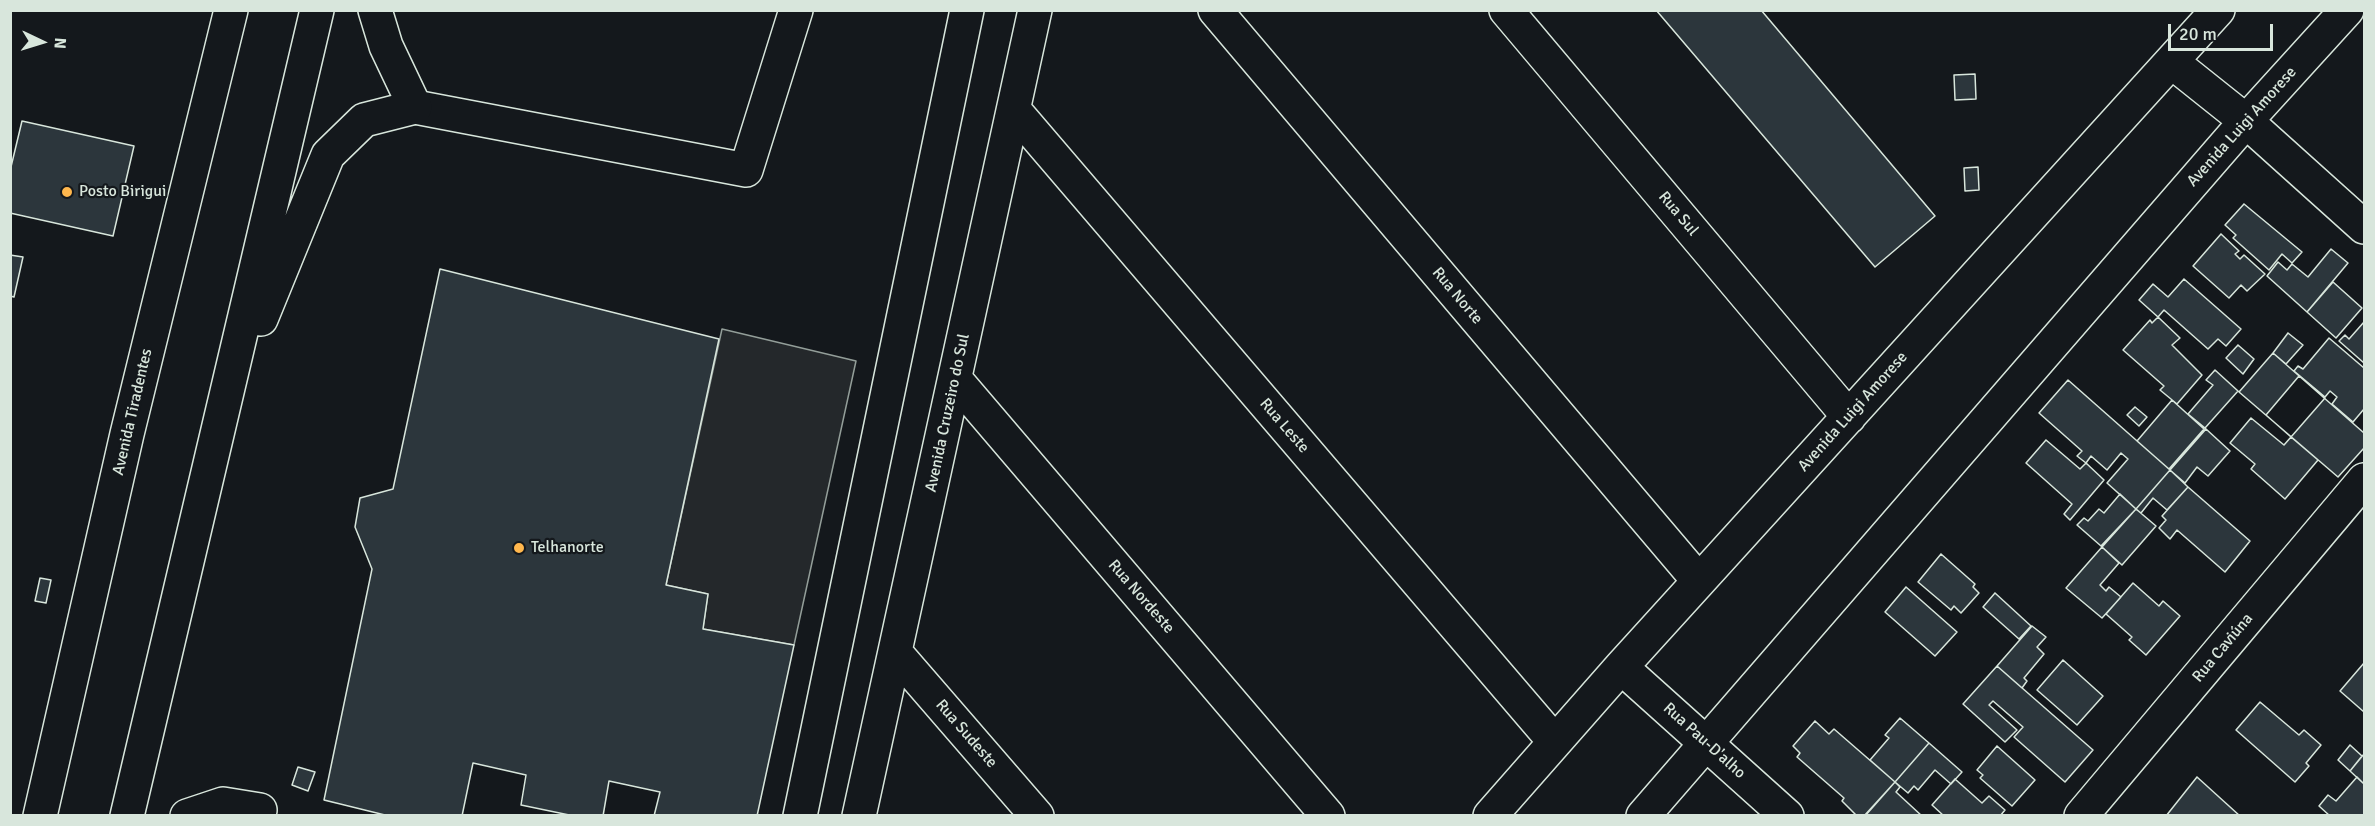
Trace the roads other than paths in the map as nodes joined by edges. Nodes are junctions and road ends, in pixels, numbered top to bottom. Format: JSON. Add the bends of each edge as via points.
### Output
{"nodes":[{"id":1,"x":231,"y":10,"type":"edge"},
{"id":2,"x":317,"y":10,"type":"edge"},
{"id":3,"x":375,"y":10,"type":"edge"},
{"id":4,"x":795,"y":10,"type":"edge"},
{"id":5,"x":967,"y":10,"type":"edge"},
{"id":6,"x":1035,"y":10,"type":"edge"},
{"id":7,"x":1215,"y":10,"type":"edge"},
{"id":8,"x":1506,"y":10,"type":"edge"},
{"id":9,"x":2217,"y":10,"type":"edge"},
{"id":10,"x":2347,"y":10,"type":"edge"},
{"id":11,"x":2172,"y":62,"type":"junction"},
{"id":12,"x":415,"y":107,"type":"junction"},
{"id":13,"x":1014,"y":110,"type":"junction"},
{"id":14,"x":2247,"y":121,"type":"junction"},
{"id":15,"x":2364,"y":227,"type":"edge"},
{"id":16,"x":955,"y":379,"type":"junction"},
{"id":17,"x":1849,"y":417,"type":"junction"},
{"id":18,"x":216,"y":435,"type":"junction"},
{"id":19,"x":2364,"y":480,"type":"edge"},
{"id":20,"x":1699,"y":581,"type":"junction"},
{"id":21,"x":895,"y":652,"type":"junction"},
{"id":22,"x":1621,"y":667,"type":"junction"},
{"id":23,"x":1555,"y":742,"type":"junction"},
{"id":24,"x":1708,"y":743,"type":"junction"},
{"id":25,"x":269,"y":813,"type":"edge"},
{"id":26,"x":40,"y":816,"type":"edge"},
{"id":27,"x":127,"y":816,"type":"edge"},
{"id":28,"x":188,"y":816,"type":"edge"},
{"id":29,"x":800,"y":816,"type":"edge"},
{"id":30,"x":859,"y":816,"type":"edge"},
{"id":31,"x":1037,"y":816,"type":"edge"},
{"id":32,"x":1328,"y":816,"type":"edge"},
{"id":33,"x":1490,"y":816,"type":"edge"},
{"id":34,"x":1643,"y":816,"type":"edge"},
{"id":35,"x":1787,"y":816,"type":"edge"},
{"id":36,"x":2080,"y":816,"type":"edge"}],
"edges":[{"from":1,"to":26,"type":"main road","name":"Avenida Tiradentes","via":[[130,422]]},
{"from":2,"to":18,"type":"main road"},
{"from":3,"to":12,"type":"main road","via":[[386,46]]},
{"from":4,"to":12,"type":"main road","via":[[746,170]]},
{"from":5,"to":29,"type":"main road"},
{"from":6,"to":13,"type":"main road","name":"Avenida Cruzeiro do Sul"},
{"from":7,"to":20,"type":"main road","name":"Rua Norte"},
{"from":8,"to":17,"type":"main road","name":"Rua Sul"},
{"from":9,"to":11,"type":"main road","name":"Avenida Luigi Amorese"},
{"from":10,"to":14,"type":"main road","name":"Avenida Luigi Amorese"},
{"from":11,"to":14,"type":"main road"},
{"from":11,"to":17,"type":"main road","name":"Avenida Luigi Amorese"},
{"from":12,"to":18,"type":"main road","via":[[364,120],[328,156]]},
{"from":13,"to":16,"type":"main road","name":"Avenida Cruzeiro do Sul"},
{"from":13,"to":23,"type":"main road","name":"Rua Leste"},
{"from":14,"to":15,"type":"main road"},
{"from":14,"to":24,"type":"main road","name":"Avenida Luigi Amorese"},
{"from":16,"to":21,"type":"main road","name":"Avenida Cruzeiro do Sul"},
{"from":16,"to":32,"type":"main road","name":"Rua Nordeste"},
{"from":17,"to":20,"type":"main road","name":"Avenida Luigi Amorese"},
{"from":18,"to":27,"type":"main road"},
{"from":19,"to":36,"type":"main road","name":"Rua Caviúna"},
{"from":20,"to":22,"type":"main road","name":"Avenida Luigi Amorese"},
{"from":21,"to":30,"type":"main road","name":"Avenida Cruzeiro do Sul"},
{"from":21,"to":31,"type":"main road","name":"Rua Sudeste"},
{"from":22,"to":23,"type":"main road","name":"Avenida Luigi Amorese"},
{"from":22,"to":24,"type":"main road","name":"Rua Pau-D'alho"},
{"from":23,"to":33,"type":"main road","name":"Avenida Luigi Amorese"},
{"from":24,"to":34,"type":"main road","name":"Avenida Luigi Amorese"},
{"from":24,"to":35,"type":"main road","name":"Rua Pau-D'alho"},
{"from":25,"to":28,"type":"main road","via":[[223,804]]}]}
